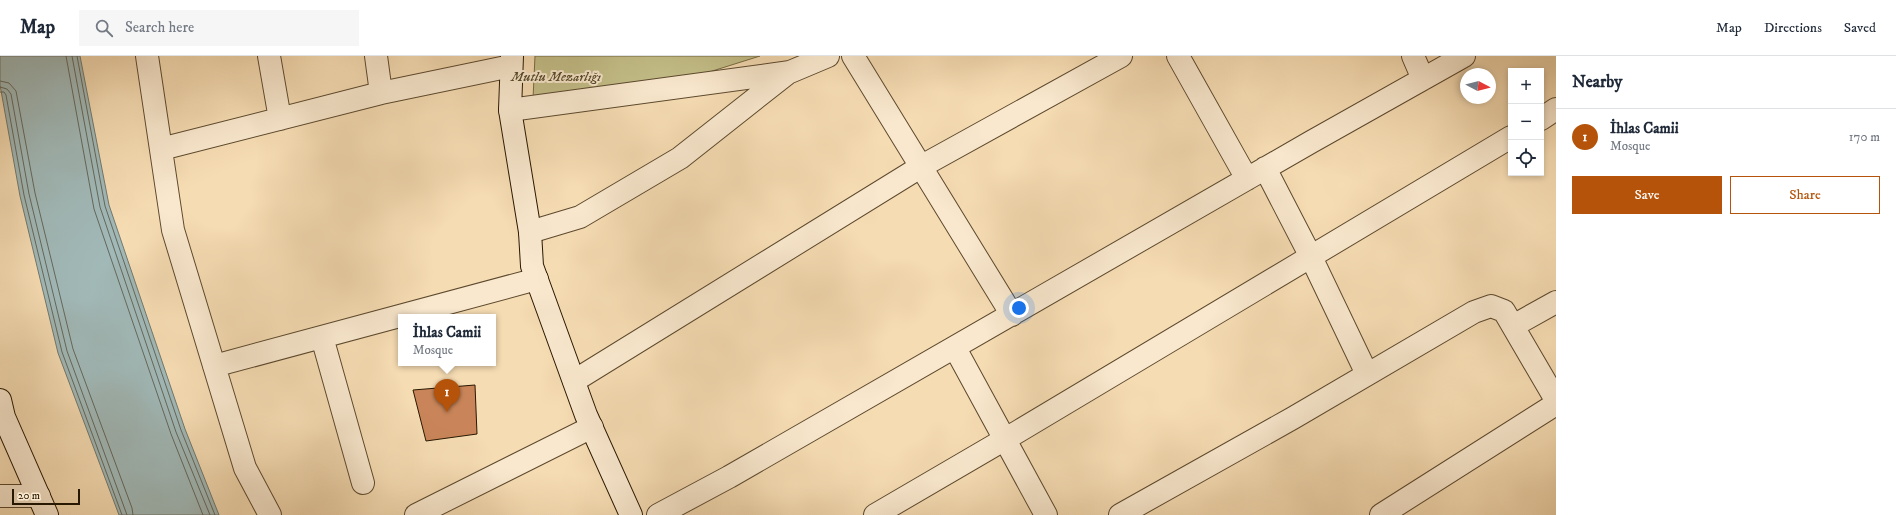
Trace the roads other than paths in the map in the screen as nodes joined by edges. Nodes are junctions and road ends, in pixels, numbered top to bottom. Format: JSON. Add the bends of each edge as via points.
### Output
{"nodes":[{"id":1,"x":147,"y":56,"type":"edge"},
{"id":2,"x":269,"y":56,"type":"edge"},
{"id":3,"x":376,"y":56,"type":"edge"},
{"id":4,"x":828,"y":56,"type":"edge"},
{"id":5,"x":853,"y":56,"type":"edge"},
{"id":6,"x":1121,"y":56,"type":"edge"},
{"id":7,"x":1178,"y":56,"type":"edge"},
{"id":8,"x":1413,"y":56,"type":"edge"},
{"id":9,"x":1464,"y":56,"type":"edge"},
{"id":10,"x":512,"y":61,"type":"edge"},
{"id":11,"x":790,"y":72,"type":"junction"},
{"id":12,"x":1423,"y":79,"type":"junction"},
{"id":13,"x":381,"y":93,"type":"junction"},
{"id":14,"x":1556,"y":109,"type":"edge"},
{"id":15,"x":510,"y":110,"type":"junction"},
{"id":16,"x":1544,"y":116,"type":"edge"},
{"id":17,"x":280,"y":119,"type":"junction"},
{"id":18,"x":1508,"y":139,"type":"edge"},
{"id":19,"x":161,"y":149,"type":"junction"},
{"id":20,"x":922,"y":166,"type":"junction"},
{"id":21,"x":1256,"y":173,"type":"junction"},
{"id":22,"x":530,"y":232,"type":"junction"},
{"id":23,"x":1311,"y":257,"type":"junction"},
{"id":24,"x":537,"y":279,"type":"junction"},
{"id":25,"x":1556,"y":302,"type":"edge"},
{"id":26,"x":407,"y":314,"type":"edge"},
{"id":27,"x":1012,"y":315,"type":"junction"},
{"id":28,"x":398,"y":316,"type":"edge"},
{"id":29,"x":1512,"y":326,"type":"junction"},
{"id":30,"x":322,"y":337,"type":"junction"},
{"id":31,"x":955,"y":348,"type":"junction"},
{"id":32,"x":214,"y":366,"type":"junction"},
{"id":33,"x":1367,"y":374,"type":"junction"},
{"id":34,"x":574,"y":381,"type":"junction"},
{"id":35,"x":0,"y":400,"type":"edge"},
{"id":36,"x":1556,"y":400,"type":"edge"},
{"id":37,"x":1556,"y":404,"type":"edge"},
{"id":38,"x":592,"y":427,"type":"junction"},
{"id":39,"x":1005,"y":440,"type":"junction"},
{"id":40,"x":363,"y":482,"type":"dead end"},
{"id":41,"x":0,"y":496,"type":"edge"},
{"id":42,"x":43,"y":505,"type":"edge"},
{"id":43,"x":270,"y":515,"type":"edge"},
{"id":44,"x":416,"y":515,"type":"edge"},
{"id":45,"x":631,"y":515,"type":"edge"},
{"id":46,"x":658,"y":515,"type":"edge"},
{"id":47,"x":875,"y":515,"type":"edge"},
{"id":48,"x":1046,"y":515,"type":"edge"},
{"id":49,"x":1120,"y":515,"type":"edge"},
{"id":50,"x":1381,"y":515,"type":"edge"}],
"edges":[{"from":1,"to":19,"type":"street"},
{"from":2,"to":17,"type":"street"},
{"from":3,"to":13,"type":"street"},
{"from":4,"to":11,"type":"street"},
{"from":5,"to":20,"type":"street"},
{"from":6,"to":20,"type":"street"},
{"from":7,"to":21,"type":"street"},
{"from":8,"to":12,"type":"street"},
{"from":9,"to":12,"type":"street"},
{"from":10,"to":13,"type":"street"},
{"from":10,"to":15,"type":"street"},
{"from":11,"to":15,"type":"street"},
{"from":11,"to":22,"type":"street","via":[[680,158],[580,217]]},
{"from":12,"to":21,"type":"street"},
{"from":13,"to":17,"type":"street"},
{"from":14,"to":16,"type":"street"},
{"from":15,"to":22,"type":"street"},
{"from":17,"to":19,"type":"street"},
{"from":18,"to":23,"type":"street"},
{"from":19,"to":32,"type":"street","via":[[173,230]]},
{"from":20,"to":27,"type":"street"},
{"from":20,"to":34,"type":"street"},
{"from":21,"to":23,"type":"street"},
{"from":21,"to":27,"type":"street"},
{"from":22,"to":24,"type":"street","via":[[532,266]]},
{"from":23,"to":33,"type":"street"},
{"from":23,"to":39,"type":"street"},
{"from":24,"to":26,"type":"street"},
{"from":24,"to":34,"type":"street"},
{"from":25,"to":29,"type":"street"},
{"from":27,"to":31,"type":"street"},
{"from":28,"to":30,"type":"street"},
{"from":29,"to":33,"type":"street","via":[[1504,311],[1491,306],[1474,312]]},
{"from":29,"to":36,"type":"street"},
{"from":30,"to":32,"type":"street"},
{"from":30,"to":40,"type":"street"},
{"from":31,"to":39,"type":"street"},
{"from":31,"to":46,"type":"street"},
{"from":32,"to":43,"type":"street","via":[[245,468]]},
{"from":33,"to":49,"type":"street"},
{"from":34,"to":38,"type":"street"},
{"from":35,"to":42,"type":"street","via":[[4,417]]},
{"from":37,"to":50,"type":"street"},
{"from":38,"to":44,"type":"street"},
{"from":38,"to":45,"type":"street"},
{"from":39,"to":47,"type":"street"},
{"from":39,"to":48,"type":"street"},
{"from":41,"to":42,"type":"street"}]}
